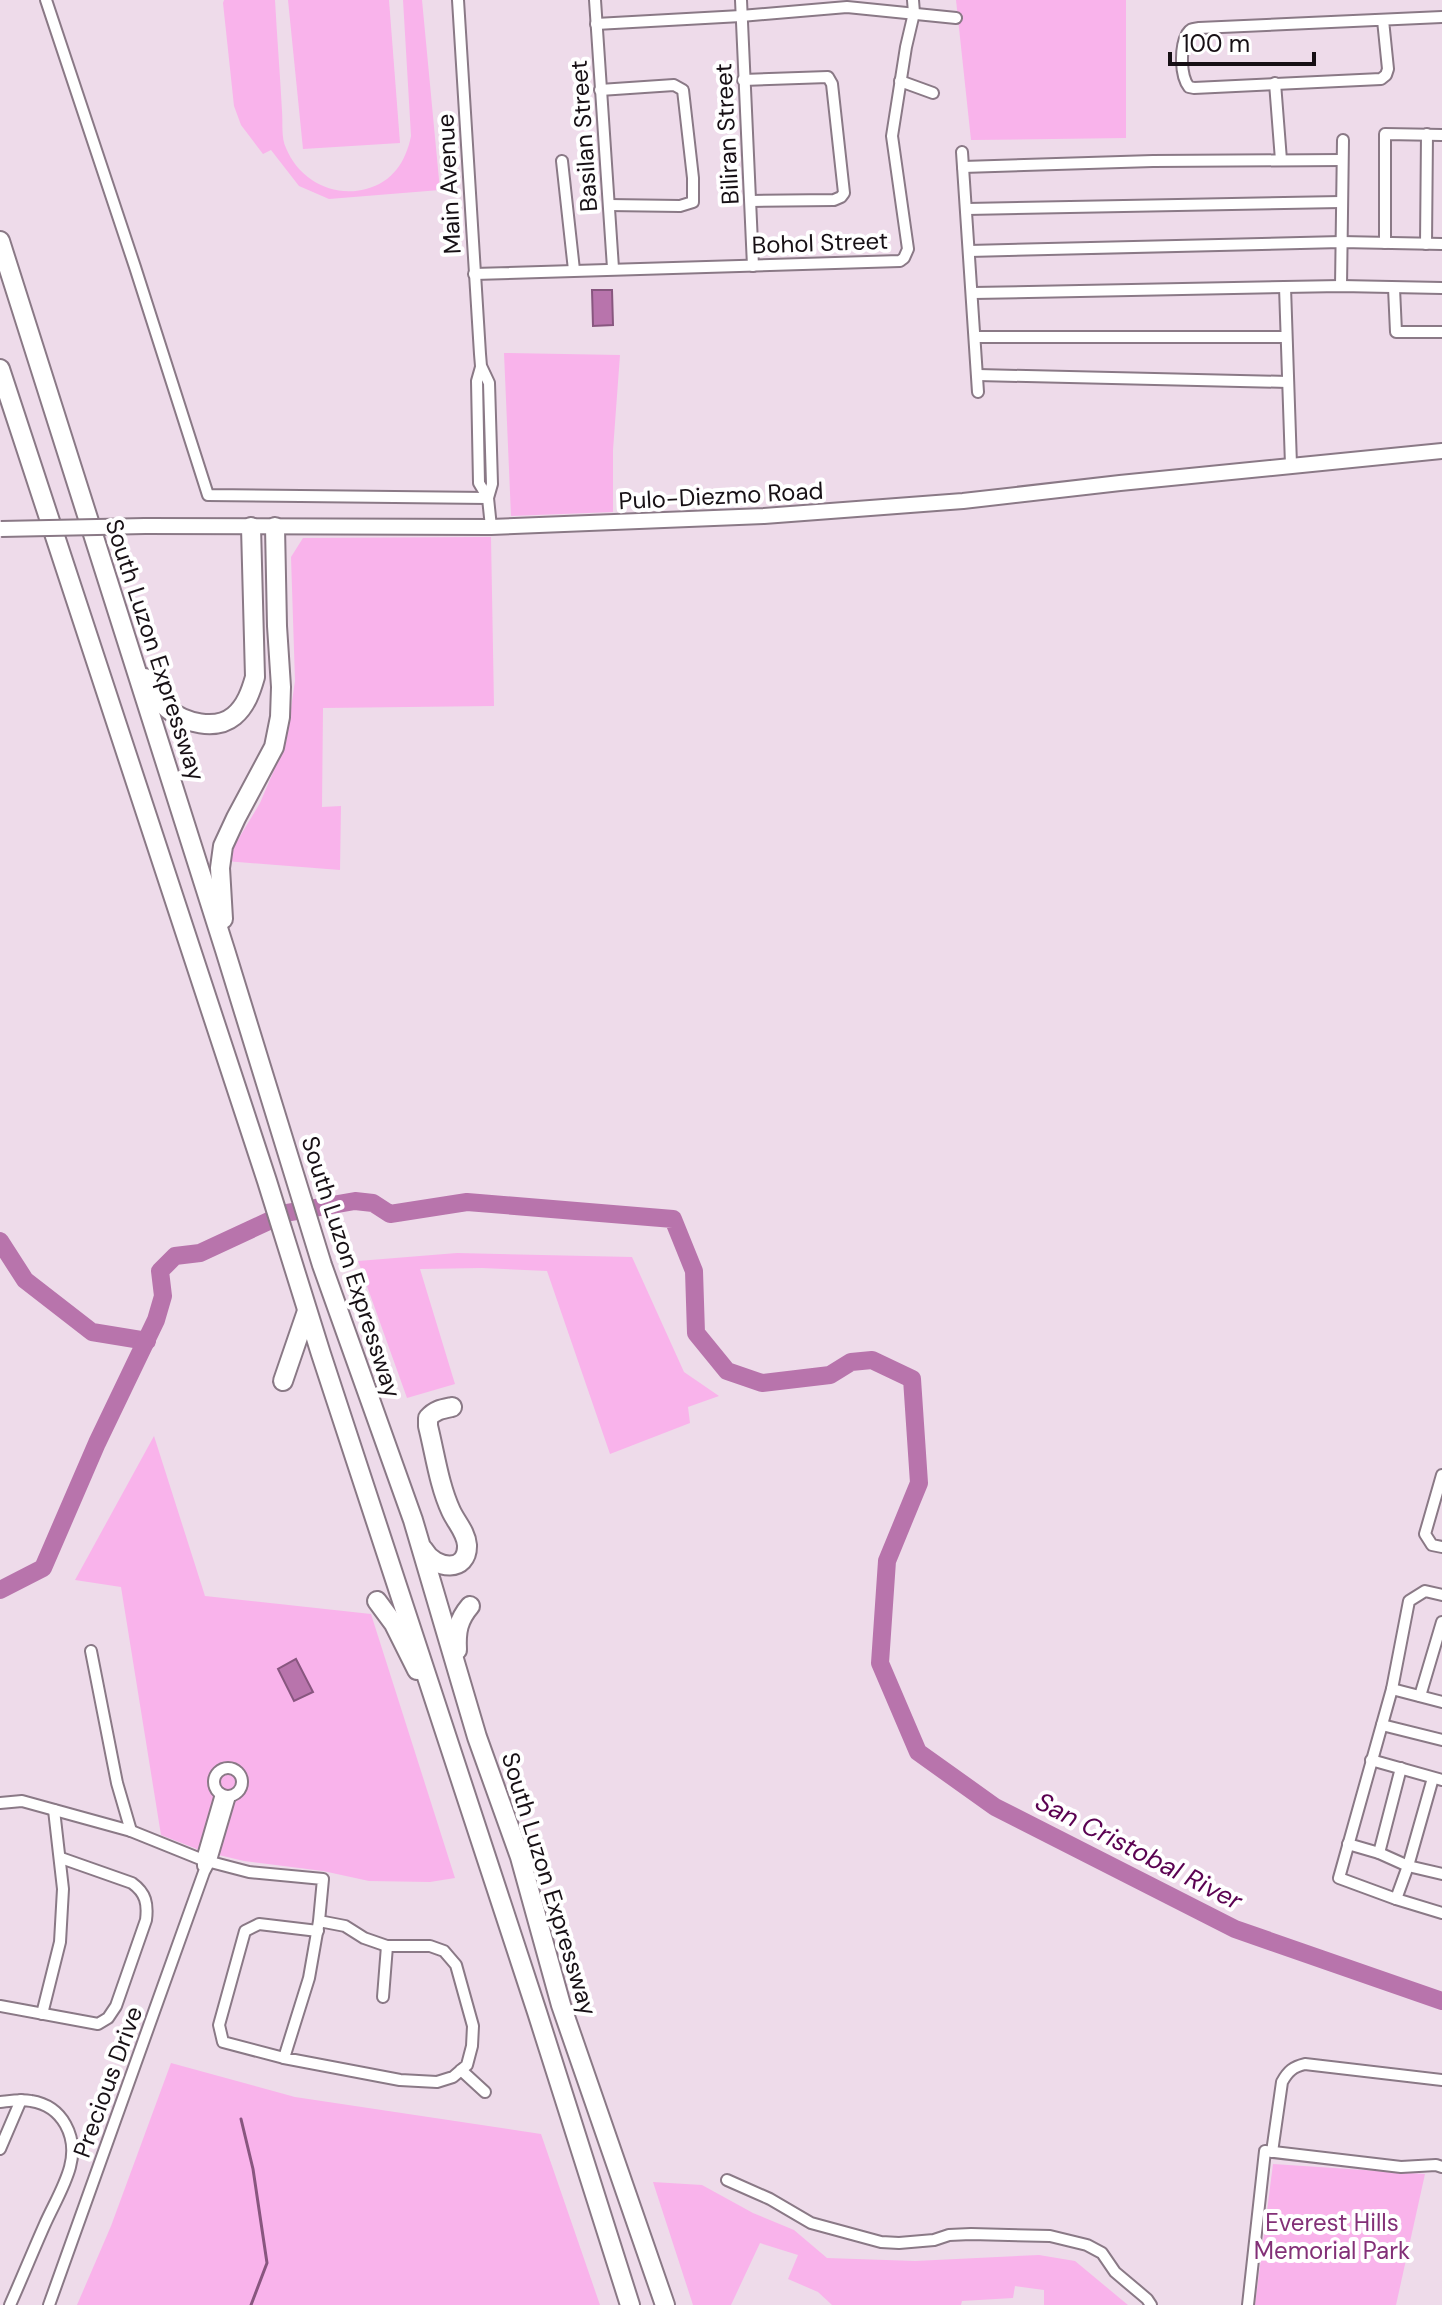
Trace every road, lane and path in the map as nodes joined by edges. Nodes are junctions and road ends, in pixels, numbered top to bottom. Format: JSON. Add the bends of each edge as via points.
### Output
{"nodes":[{"id":1,"x":46,"y":0,"type":"edge"},
{"id":2,"x":458,"y":0,"type":"edge"},
{"id":3,"x":595,"y":0,"type":"edge"},
{"id":4,"x":741,"y":0,"type":"edge"},
{"id":5,"x":913,"y":0,"type":"edge"},
{"id":6,"x":914,"y":13,"type":"junction"},
{"id":7,"x":741,"y":16,"type":"junction"},
{"id":8,"x":1442,"y":17,"type":"edge"},
{"id":9,"x":956,"y":18,"type":"dead end"},
{"id":10,"x":1383,"y":20,"type":"junction"},
{"id":11,"x":596,"y":24,"type":"junction"},
{"id":12,"x":743,"y":80,"type":"junction"},
{"id":13,"x":900,"y":81,"type":"junction"},
{"id":14,"x":1275,"y":83,"type":"junction"},
{"id":15,"x":600,"y":90,"type":"junction"},
{"id":16,"x":933,"y":93,"type":"dead end"},
{"id":17,"x":1427,"y":134,"type":"junction"},
{"id":18,"x":1442,"y":135,"type":"edge"},
{"id":19,"x":1343,"y":140,"type":"dead end"},
{"id":20,"x":962,"y":152,"type":"dead end"},
{"id":21,"x":1281,"y":160,"type":"junction"},
{"id":22,"x":1342,"y":160,"type":"junction"},
{"id":23,"x":562,"y":161,"type":"dead end"},
{"id":24,"x":963,"y":167,"type":"junction"},
{"id":25,"x":751,"y":201,"type":"junction"},
{"id":26,"x":1341,"y":202,"type":"junction"},
{"id":27,"x":609,"y":205,"type":"junction"},
{"id":28,"x":967,"y":209,"type":"junction"},
{"id":29,"x":0,"y":241,"type":"edge"},
{"id":30,"x":1341,"y":242,"type":"junction"},
{"id":31,"x":1385,"y":243,"type":"junction"},
{"id":32,"x":1426,"y":244,"type":"junction"},
{"id":33,"x":1442,"y":244,"type":"edge"},
{"id":34,"x":969,"y":251,"type":"junction"},
{"id":35,"x":753,"y":266,"type":"junction"},
{"id":36,"x":613,"y":268,"type":"junction"},
{"id":37,"x":574,"y":270,"type":"junction"},
{"id":38,"x":474,"y":274,"type":"junction"},
{"id":39,"x":1341,"y":286,"type":"junction"},
{"id":40,"x":1285,"y":287,"type":"junction"},
{"id":41,"x":1394,"y":288,"type":"junction"},
{"id":42,"x":1442,"y":288,"type":"edge"},
{"id":43,"x":973,"y":293,"type":"junction"},
{"id":44,"x":1442,"y":332,"type":"edge"},
{"id":45,"x":975,"y":337,"type":"junction"},
{"id":46,"x":1286,"y":337,"type":"junction"},
{"id":47,"x":0,"y":369,"type":"edge"},
{"id":48,"x":978,"y":375,"type":"junction"},
{"id":49,"x":1288,"y":382,"type":"junction"},
{"id":50,"x":0,"y":389,"type":"edge"},
{"id":51,"x":978,"y":392,"type":"dead end"},
{"id":52,"x":18,"y":423,"type":"junction"},
{"id":53,"x":1442,"y":451,"type":"edge"},
{"id":54,"x":1291,"y":465,"type":"junction"},
{"id":55,"x":488,"y":498,"type":"junction"},
{"id":56,"x":251,"y":527,"type":"junction"},
{"id":57,"x":275,"y":527,"type":"junction"},
{"id":58,"x":491,"y":527,"type":"junction"},
{"id":59,"x":0,"y":529,"type":"edge"},
{"id":60,"x":124,"y":633,"type":"junction"},
{"id":61,"x":225,"y":950,"type":"junction"},
{"id":62,"x":307,"y":1311,"type":"junction"},
{"id":63,"x":283,"y":1381,"type":"dead end"},
{"id":64,"x":452,"y":1407,"type":"dead end"},
{"id":65,"x":1442,"y":1475,"type":"edge"},
{"id":66,"x":1437,"y":1508,"type":"edge"},
{"id":67,"x":413,"y":1520,"type":"junction"},
{"id":68,"x":1442,"y":1547,"type":"edge"},
{"id":69,"x":1442,"y":1595,"type":"edge"},
{"id":70,"x":377,"y":1601,"type":"dead end"},
{"id":71,"x":470,"y":1606,"type":"dead end"},
{"id":72,"x":1442,"y":1622,"type":"edge"},
{"id":73,"x":91,"y":1651,"type":"dead end"},
{"id":74,"x":1392,"y":1689,"type":"junction"},
{"id":75,"x":464,"y":1693,"type":"junction"},
{"id":76,"x":434,"y":1696,"type":"junction"},
{"id":77,"x":1420,"y":1696,"type":"junction"},
{"id":78,"x":1442,"y":1702,"type":"edge"},
{"id":79,"x":1382,"y":1725,"type":"junction"},
{"id":80,"x":1442,"y":1740,"type":"edge"},
{"id":81,"x":1371,"y":1760,"type":"junction"},
{"id":82,"x":1401,"y":1768,"type":"junction"},
{"id":83,"x":1437,"y":1779,"type":"edge"},
{"id":84,"x":226,"y":1795,"type":"dead end"},
{"id":85,"x":0,"y":1803,"type":"edge"},
{"id":86,"x":54,"y":1810,"type":"junction"},
{"id":87,"x":131,"y":1831,"type":"junction"},
{"id":88,"x":1348,"y":1844,"type":"junction"},
{"id":89,"x":1379,"y":1853,"type":"junction"},
{"id":90,"x":61,"y":1858,"type":"junction"},
{"id":91,"x":205,"y":1865,"type":"junction"},
{"id":92,"x":1408,"y":1866,"type":"junction"},
{"id":93,"x":1441,"y":1871,"type":"edge"},
{"id":94,"x":1396,"y":1899,"type":"junction"},
{"id":95,"x":1442,"y":1913,"type":"edge"},
{"id":96,"x":318,"y":1926,"type":"junction"},
{"id":97,"x":387,"y":1946,"type":"junction"},
{"id":98,"x":383,"y":1997,"type":"dead end"},
{"id":99,"x":0,"y":2006,"type":"edge"},
{"id":100,"x":42,"y":2014,"type":"junction"},
{"id":101,"x":284,"y":2058,"type":"junction"},
{"id":102,"x":461,"y":2070,"type":"junction"},
{"id":103,"x":1442,"y":2080,"type":"edge"},
{"id":104,"x":485,"y":2092,"type":"dead end"},
{"id":105,"x":21,"y":2100,"type":"junction"},
{"id":106,"x":0,"y":2102,"type":"edge"},
{"id":107,"x":0,"y":2149,"type":"edge"},
{"id":108,"x":1272,"y":2152,"type":"junction"},
{"id":109,"x":1442,"y":2167,"type":"edge"},
{"id":110,"x":727,"y":2180,"type":"dead end"},
{"id":111,"x":599,"y":2209,"type":"junction"},
{"id":112,"x":9,"y":2303,"type":"edge"},
{"id":113,"x":49,"y":2305,"type":"edge"},
{"id":114,"x":619,"y":2305,"type":"edge"},
{"id":115,"x":630,"y":2305,"type":"edge"},
{"id":116,"x":665,"y":2305,"type":"edge"},
{"id":117,"x":1151,"y":2305,"type":"edge"},
{"id":118,"x":1248,"y":2305,"type":"edge"}],
"edges":[{"from":1,"to":55,"type":"street","via":[[208,495]]},
{"from":2,"to":38,"type":"street","name":"Main Avenue"},
{"from":3,"to":11,"type":"street","name":"Basilan Street"},
{"from":4,"to":7,"type":"street","name":"Biliran Street"},
{"from":5,"to":6,"type":"street","name":"Bohol Street"},
{"from":6,"to":7,"type":"street","via":[[847,7]]},
{"from":6,"to":9,"type":"street"},
{"from":6,"to":13,"type":"street","name":"Bohol Street"},
{"from":7,"to":11,"type":"street"},
{"from":7,"to":12,"type":"street","name":"Biliran Street"},
{"from":8,"to":10,"type":"street"},
{"from":10,"to":14,"type":"street","via":[[1388,69],[1384,77]]},
{"from":10,"to":14,"type":"street","via":[[1189,31],[1183,69],[1189,87]]},
{"from":11,"to":15,"type":"street","name":"Basilan Street"},
{"from":12,"to":25,"type":"street","name":"Biliran Street"},
{"from":12,"to":25,"type":"street","via":[[828,77],[844,193],[834,200]]},
{"from":13,"to":16,"type":"street"},
{"from":13,"to":35,"type":"street","name":"Bohol Street","via":[[892,136],[908,249],[904,258]]},
{"from":14,"to":21,"type":"street"},
{"from":15,"to":27,"type":"street","name":"Basilan Street"},
{"from":15,"to":27,"type":"street","via":[[674,85],[683,90],[693,178],[693,202]]},
{"from":17,"to":18,"type":"street"},
{"from":17,"to":31,"type":"street","via":[[1385,134]]},
{"from":17,"to":32,"type":"street"},
{"from":19,"to":22,"type":"street"},
{"from":20,"to":24,"type":"street"},
{"from":21,"to":22,"type":"street"},
{"from":21,"to":24,"type":"street"},
{"from":22,"to":26,"type":"street"},
{"from":23,"to":37,"type":"street"},
{"from":24,"to":28,"type":"street"},
{"from":25,"to":35,"type":"street","name":"Biliran Street"},
{"from":26,"to":28,"type":"street"},
{"from":26,"to":30,"type":"street"},
{"from":27,"to":36,"type":"street","name":"Basilan Street"},
{"from":28,"to":34,"type":"street"},
{"from":29,"to":60,"type":"highway","name":"South Luzon Expressway"},
{"from":30,"to":31,"type":"street"},
{"from":30,"to":34,"type":"street"},
{"from":30,"to":39,"type":"street"},
{"from":31,"to":32,"type":"street"},
{"from":32,"to":33,"type":"street"},
{"from":34,"to":43,"type":"street"},
{"from":35,"to":36,"type":"street","name":"Bohol Street"},
{"from":36,"to":37,"type":"street","name":"Bohol Street"},
{"from":37,"to":38,"type":"street","name":"Bohol Street"},
{"from":38,"to":55,"type":"street","name":"Main Avenue","via":[[481,366],[489,383]]},
{"from":39,"to":40,"type":"street"},
{"from":39,"to":41,"type":"street"},
{"from":40,"to":43,"type":"street"},
{"from":40,"to":46,"type":"street"},
{"from":41,"to":42,"type":"street"},
{"from":41,"to":44,"type":"street","via":[[1396,332]]},
{"from":43,"to":45,"type":"street"},
{"from":45,"to":46,"type":"street"},
{"from":45,"to":48,"type":"street"},
{"from":46,"to":49,"type":"street"},
{"from":47,"to":52,"type":"highway","name":"South Luzon Expressway"},
{"from":48,"to":49,"type":"street"},
{"from":48,"to":51,"type":"street"},
{"from":49,"to":54,"type":"street"},
{"from":50,"to":52,"type":"highway"},
{"from":52,"to":62,"type":"highway","name":"South Luzon Expressway"},
{"from":53,"to":54,"type":"main road","name":"Pulo-Diezmo Road"},
{"from":54,"to":58,"type":"main road","name":"Pulo-Diezmo Road","via":[[833,512]]},
{"from":55,"to":58,"type":"street","name":"Main Avenue"},
{"from":56,"to":57,"type":"main road","name":"Pulo-Diezmo Road"},
{"from":56,"to":59,"type":"main road","name":"Pulo-Diezmo Road","bridge":true},
{"from":56,"to":60,"type":"highway","via":[[255,677],[249,697],[234,716],[202,724],[167,708],[148,685]]},
{"from":57,"to":58,"type":"main road","name":"Pulo-Diezmo Road"},
{"from":57,"to":61,"type":"highway","via":[[280,717],[274,747],[223,846]]},
{"from":60,"to":61,"type":"highway","name":"South Luzon Expressway"},
{"from":61,"to":67,"type":"highway","name":"South Luzon Expressway","via":[[322,1265]]},
{"from":62,"to":63,"type":"highway"},
{"from":62,"to":76,"type":"highway","name":"South Luzon Expressway"},
{"from":64,"to":67,"type":"highway","via":[[432,1413],[428,1426],[451,1512],[466,1537],[459,1563],[435,1563]]},
{"from":65,"to":66,"type":"street"},
{"from":66,"to":68,"type":"street","via":[[1425,1534],[1432,1545]]},
{"from":67,"to":75,"type":"highway","name":"South Luzon Expressway"},
{"from":69,"to":74,"type":"street","via":[[1425,1591],[1409,1601]]},
{"from":70,"to":76,"type":"highway"},
{"from":71,"to":75,"type":"highway","via":[[457,1627]]},
{"from":72,"to":77,"type":"street"},
{"from":73,"to":87,"type":"street"},
{"from":74,"to":77,"type":"street"},
{"from":74,"to":79,"type":"street"},
{"from":75,"to":116,"type":"highway","name":"South Luzon Expressway","via":[[520,1857],[561,2005]]},
{"from":76,"to":111,"type":"highway","name":"South Luzon Expressway"},
{"from":77,"to":78,"type":"street"},
{"from":79,"to":80,"type":"street"},
{"from":79,"to":81,"type":"street"},
{"from":81,"to":82,"type":"street"},
{"from":81,"to":88,"type":"street"},
{"from":82,"to":83,"type":"street"},
{"from":82,"to":89,"type":"street"},
{"from":83,"to":92,"type":"street"},
{"from":84,"to":91,"type":"street","name":"Precious Drive"},
{"from":85,"to":86,"type":"street","via":[[22,1801]]},
{"from":86,"to":87,"type":"street"},
{"from":86,"to":90,"type":"street"},
{"from":87,"to":91,"type":"street"},
{"from":88,"to":89,"type":"street"},
{"from":88,"to":94,"type":"street","via":[[1339,1878]]},
{"from":89,"to":92,"type":"street"},
{"from":90,"to":100,"type":"street","via":[[60,1942]]},
{"from":90,"to":100,"type":"street","via":[[132,1883],[148,1909],[108,2018],[98,2024]]},
{"from":91,"to":96,"type":"street","via":[[323,1879]]},
{"from":91,"to":113,"type":"street","name":"Precious Drive"},
{"from":92,"to":93,"type":"street"},
{"from":92,"to":94,"type":"street"},
{"from":94,"to":95,"type":"street"},
{"from":96,"to":97,"type":"street","via":[[345,1926]]},
{"from":96,"to":101,"type":"street","via":[[309,1978]]},
{"from":96,"to":101,"type":"street","via":[[259,1924],[245,1931],[219,2025],[223,2042]]},
{"from":97,"to":98,"type":"street"},
{"from":97,"to":102,"type":"street","via":[[430,1946],[444,1951],[456,1965],[473,2026],[467,2065]]},
{"from":99,"to":100,"type":"street"},
{"from":101,"to":102,"type":"street","via":[[400,2080],[437,2082]]},
{"from":102,"to":104,"type":"street"},
{"from":103,"to":108,"type":"street","via":[[1294,2067],[1282,2082]]},
{"from":105,"to":106,"type":"street"},
{"from":105,"to":107,"type":"street"},
{"from":105,"to":112,"type":"street","via":[[43,2104],[63,2119],[70,2130],[72,2155]]},
{"from":108,"to":109,"type":"street"},
{"from":108,"to":118,"type":"street","via":[[1265,2151]]},
{"from":110,"to":117,"type":"street","via":[[811,2223],[881,2242],[987,2234],[1050,2236],[1087,2245],[1102,2253]]},
{"from":111,"to":114,"type":"highway"},
{"from":111,"to":115,"type":"highway","name":"South Luzon Expressway"}]}
